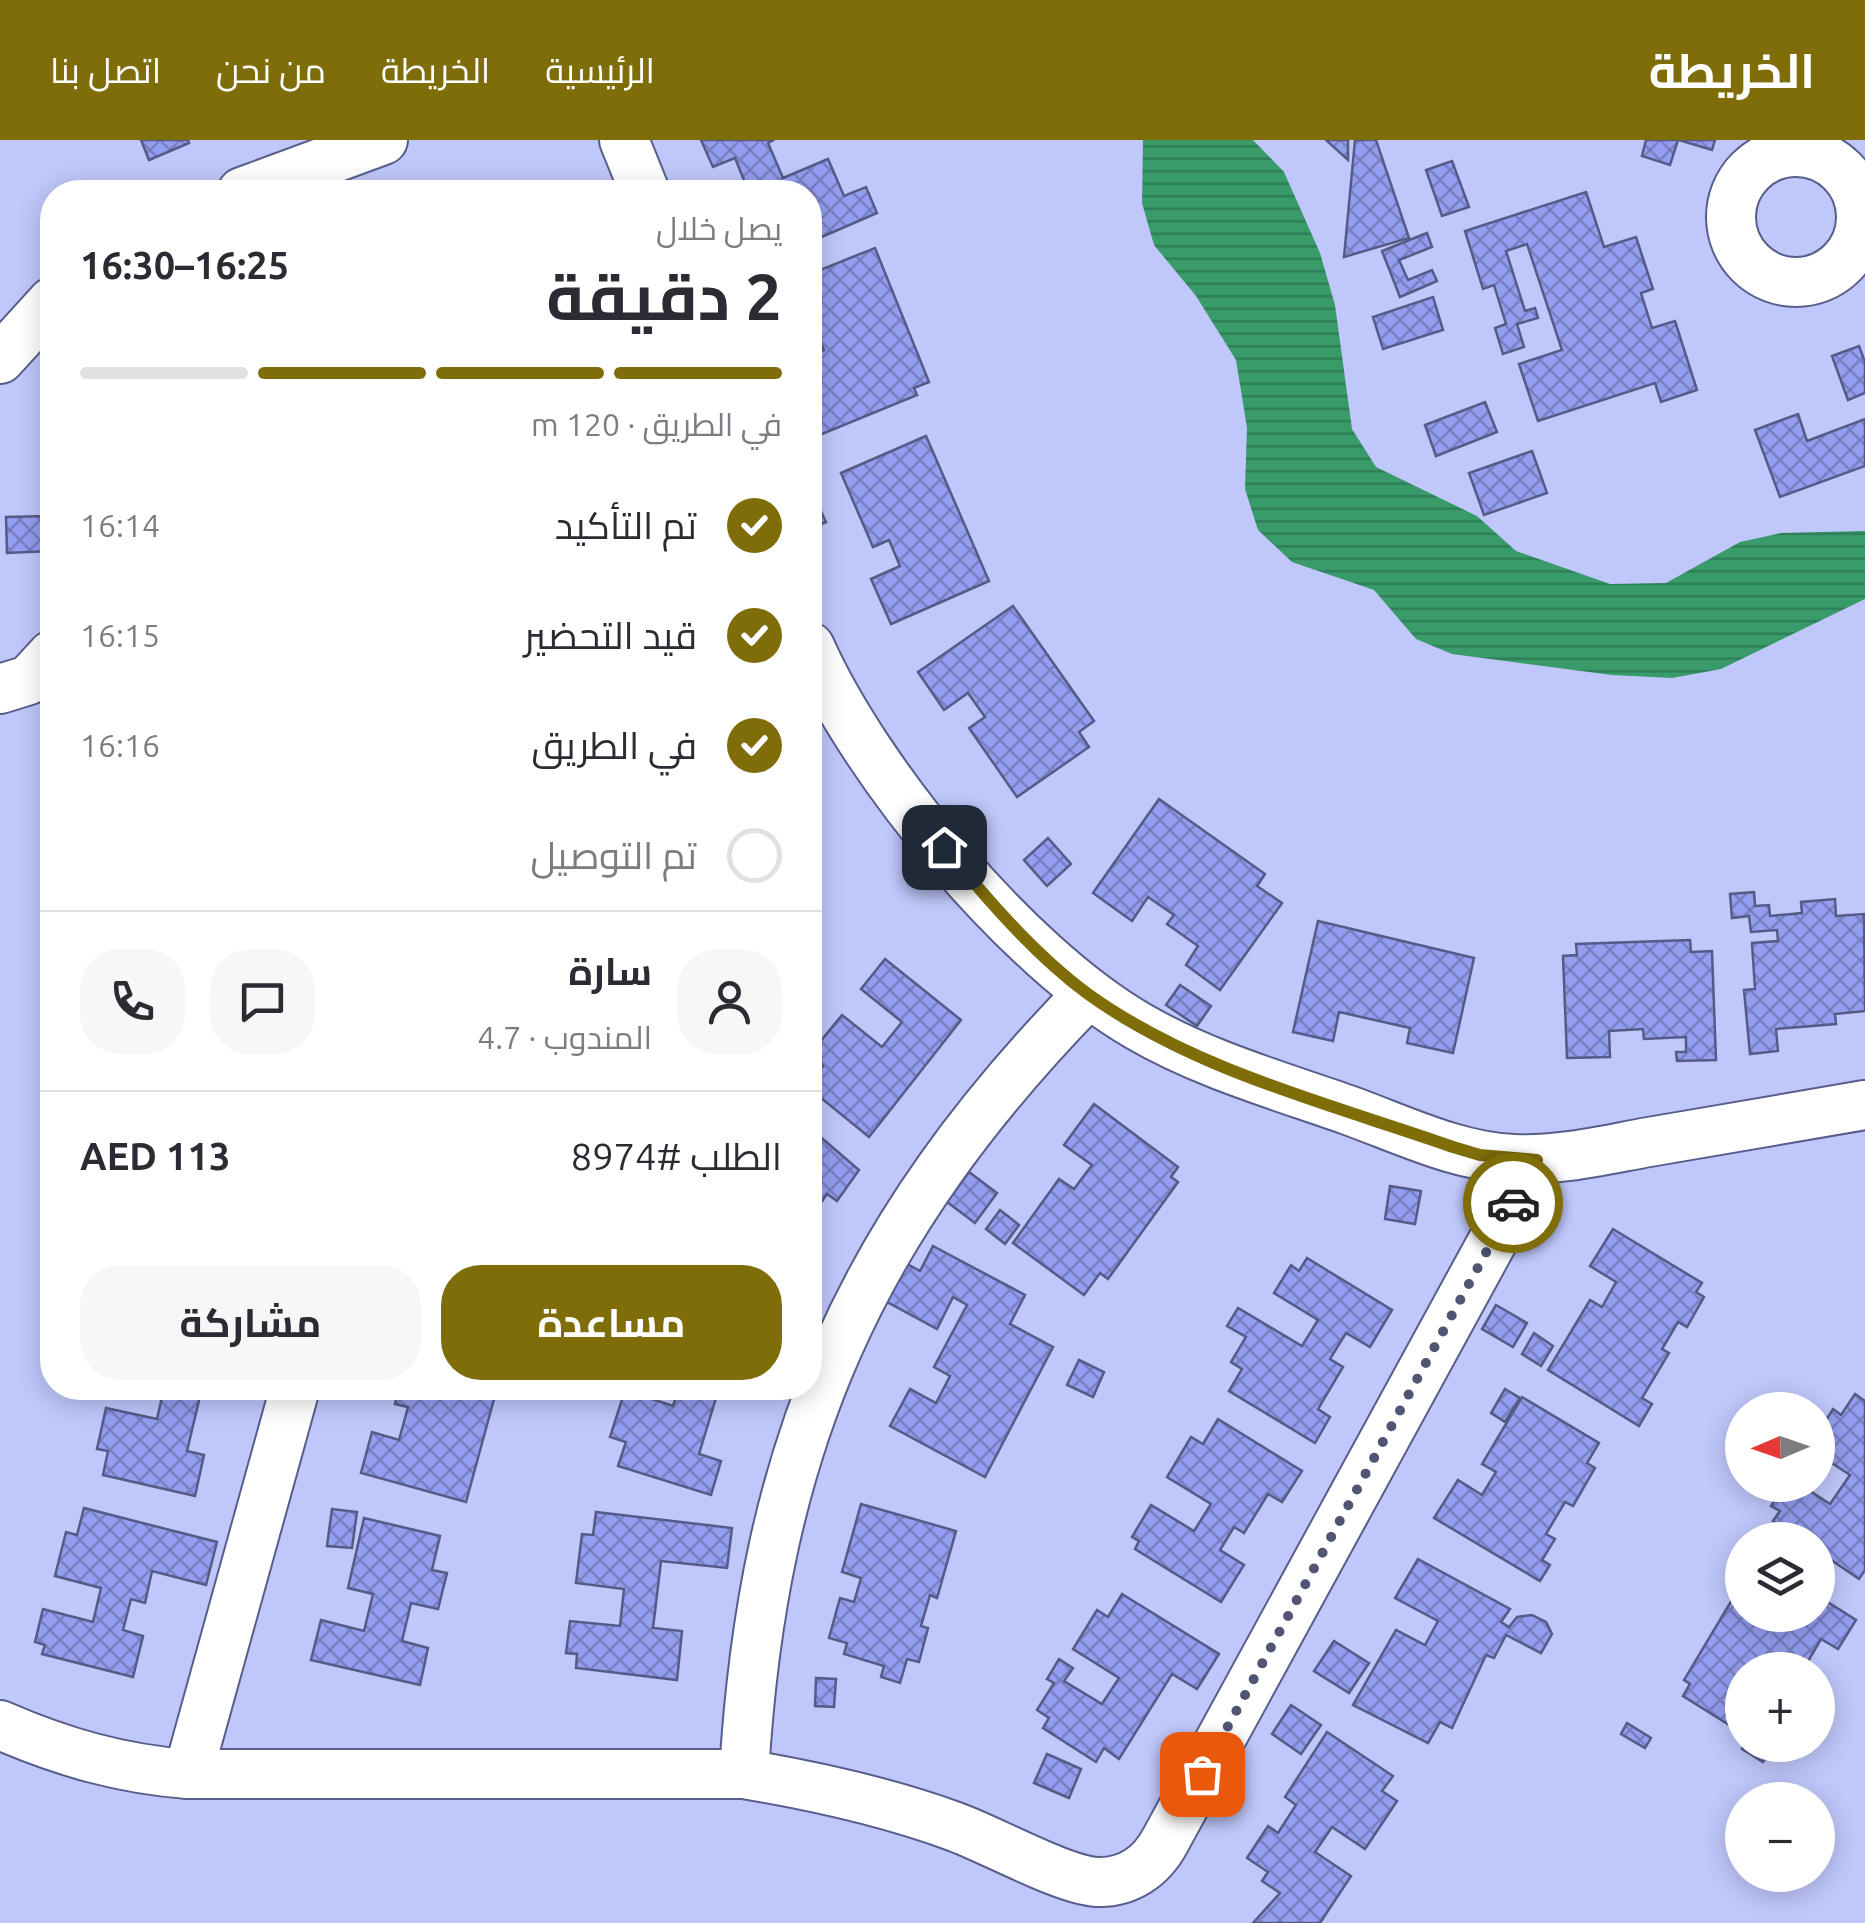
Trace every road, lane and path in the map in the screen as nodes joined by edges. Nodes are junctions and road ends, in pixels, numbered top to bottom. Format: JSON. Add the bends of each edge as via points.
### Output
{"nodes":[{"id":1,"x":382,"y":140,"type":"edge"},
{"id":2,"x":624,"y":140,"type":"edge"},
{"id":3,"x":274,"y":180,"type":"edge"},
{"id":4,"x":639,"y":180,"type":"edge"},
{"id":5,"x":40,"y":315,"type":"edge"},
{"id":6,"x":0,"y":358,"type":"edge"},
{"id":7,"x":40,"y":668,"type":"edge"},
{"id":8,"x":822,"y":676,"type":"edge"},
{"id":9,"x":0,"y":689,"type":"edge"},
{"id":10,"x":1088,"y":994,"type":"junction"},
{"id":11,"x":1865,"y":1104,"type":"edge"},
{"id":12,"x":1537,"y":1160,"type":"junction"},
{"id":13,"x":822,"y":1385,"type":"edge"},
{"id":14,"x":292,"y":1400,"type":"edge"},
{"id":15,"x":817,"y":1400,"type":"edge"},
{"id":16,"x":0,"y":1725,"type":"edge"},
{"id":17,"x":188,"y":1774,"type":"junction"},
{"id":18,"x":744,"y":1774,"type":"junction"}],
"edges":[{"from":1,"to":3,"type":"street"},
{"from":2,"to":4,"type":"street"},
{"from":5,"to":6,"type":"street"},
{"from":7,"to":9,"type":"street","via":[[28,680]]},
{"from":8,"to":10,"type":"street","via":[[954,859],[1030,943]]},
{"from":10,"to":12,"type":"street","via":[[1192,1054],[1249,1076],[1480,1155]]},
{"from":10,"to":13,"type":"street","via":[[1020,1063],[904,1218]]},
{"from":11,"to":12,"type":"street"},
{"from":12,"to":18,"type":"street","via":[[1145,1867],[1116,1881],[1082,1880],[900,1808]]},
{"from":14,"to":17,"type":"street"},
{"from":15,"to":18,"type":"street","via":[[764,1579]]},
{"from":16,"to":17,"type":"street","via":[[132,1770]]},
{"from":17,"to":18,"type":"street"}]}
